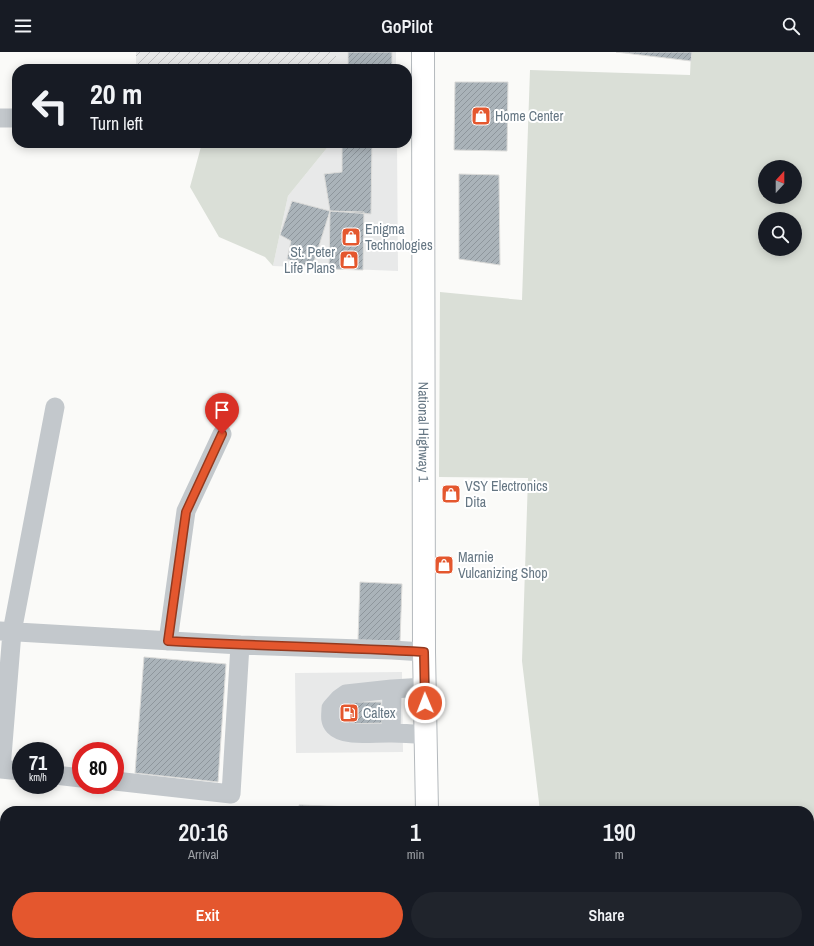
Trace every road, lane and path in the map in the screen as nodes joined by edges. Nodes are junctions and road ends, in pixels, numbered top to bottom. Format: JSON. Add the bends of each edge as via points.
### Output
{"nodes":[{"id":1,"x":423,"y":52,"type":"edge"},
{"id":2,"x":0,"y":118,"type":"edge"},
{"id":3,"x":12,"y":118,"type":"edge"},
{"id":4,"x":56,"y":407,"type":"dead end"},
{"id":5,"x":222,"y":434,"type":"dead end"},
{"id":6,"x":6,"y":631,"type":"edge"},
{"id":7,"x":168,"y":641,"type":"junction"},
{"id":8,"x":240,"y":645,"type":"junction"},
{"id":9,"x":424,"y":652,"type":"junction"},
{"id":10,"x":425,"y":687,"type":"junction"},
{"id":11,"x":392,"y":689,"type":"junction"},
{"id":12,"x":391,"y":733,"type":"junction"},
{"id":13,"x":426,"y":735,"type":"junction"},
{"id":14,"x":1,"y":769,"type":"edge"},
{"id":15,"x":12,"y":770,"type":"edge"},
{"id":16,"x":124,"y":782,"type":"edge"},
{"id":17,"x":428,"y":806,"type":"edge"}],
"edges":[{"from":1,"to":9,"type":"highway","name":"National Highway 1"},
{"from":2,"to":3,"type":"street"},
{"from":4,"to":6,"type":"street"},
{"from":5,"to":7,"type":"street","via":[[186,512]]},
{"from":6,"to":7,"type":"street"},
{"from":6,"to":14,"type":"street"},
{"from":7,"to":8,"type":"street"},
{"from":8,"to":9,"type":"street"},
{"from":8,"to":16,"type":"street","via":[[232,794]]},
{"from":9,"to":10,"type":"highway","name":"National Highway 1"},
{"from":10,"to":11,"type":"street"},
{"from":10,"to":13,"type":"highway","name":"National Highway 1"},
{"from":11,"to":12,"type":"street"},
{"from":11,"to":12,"type":"street","via":[[346,694],[331,708],[331,722],[340,730],[353,733]]},
{"from":12,"to":13,"type":"street"},
{"from":13,"to":17,"type":"highway","name":"National Highway 1"},
{"from":14,"to":15,"type":"street"}]}
